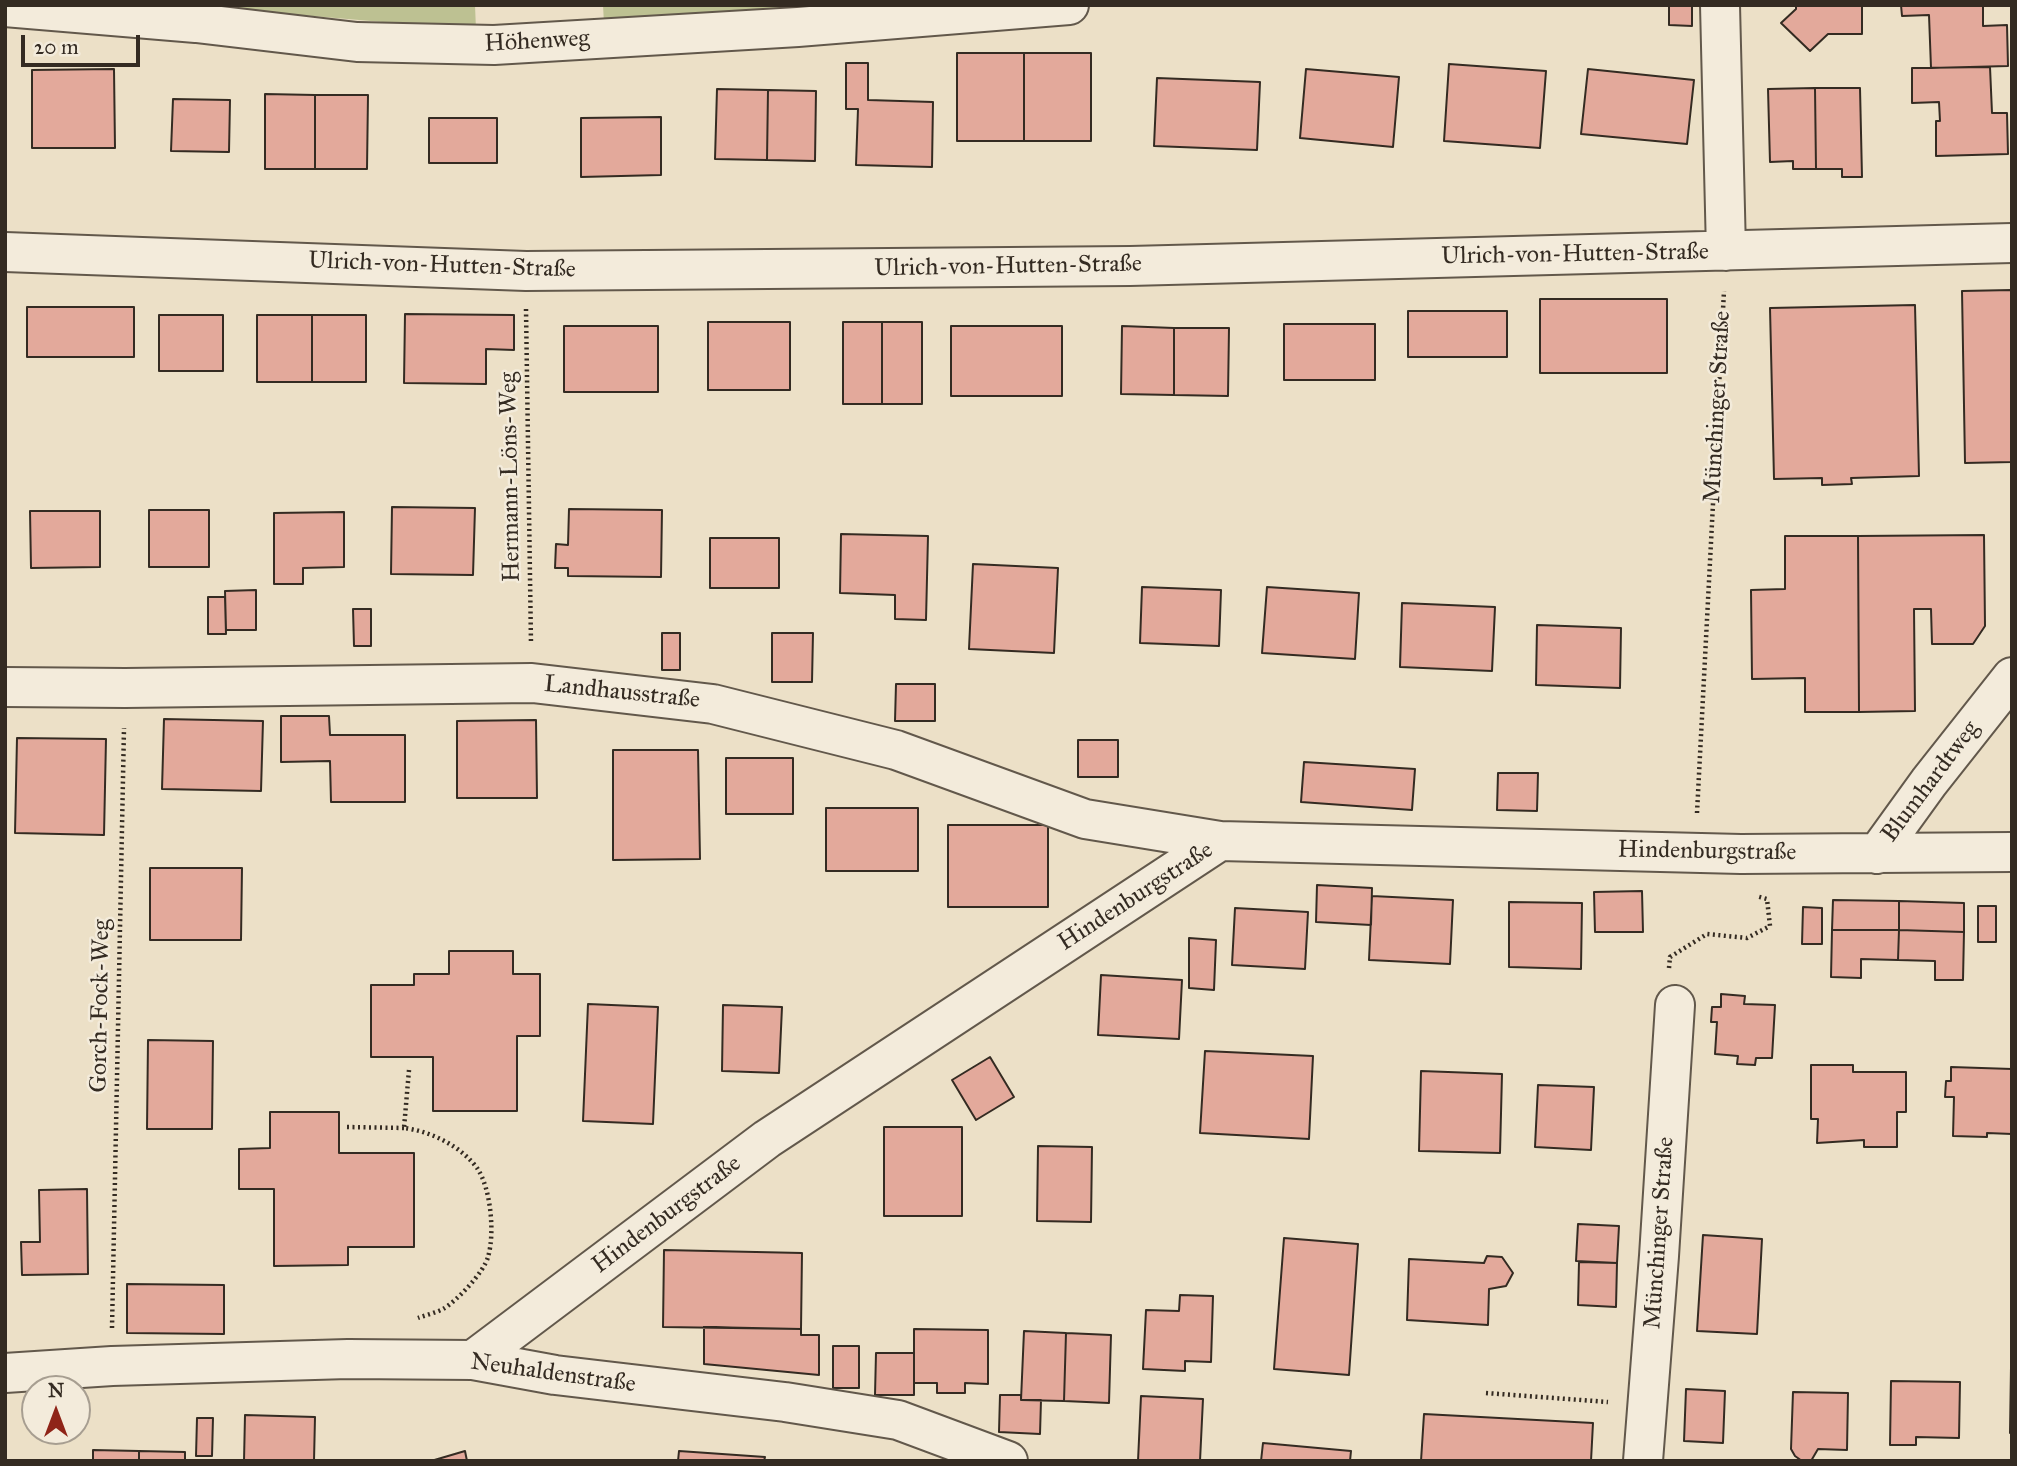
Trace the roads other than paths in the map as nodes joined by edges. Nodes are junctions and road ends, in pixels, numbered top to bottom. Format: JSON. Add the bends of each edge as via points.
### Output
{"nodes":[{"id":1,"x":1069,"y":5,"type":"edge"},
{"id":2,"x":1720,"y":5,"type":"edge"},
{"id":3,"x":5,"y":7,"type":"edge"},
{"id":4,"x":2012,"y":243,"type":"edge"},
{"id":5,"x":1726,"y":251,"type":"junction"},
{"id":6,"x":5,"y":252,"type":"edge"},
{"id":7,"x":2012,"y":677,"type":"edge"},
{"id":8,"x":5,"y":687,"type":"edge"},
{"id":9,"x":1220,"y":841,"type":"junction"},
{"id":10,"x":2012,"y":852,"type":"edge"},
{"id":11,"x":1877,"y":854,"type":"junction"},
{"id":12,"x":1675,"y":1005,"type":"dead end"},
{"id":13,"x":473,"y":1360,"type":"junction"},
{"id":14,"x":5,"y":1373,"type":"edge"},
{"id":15,"x":1008,"y":1461,"type":"edge"},
{"id":16,"x":1643,"y":1461,"type":"edge"}],
"edges":[{"from":1,"to":3,"type":"street","name":"Höhenweg","via":[[494,46],[357,42]]},
{"from":2,"to":5,"type":"street"},
{"from":4,"to":5,"type":"street","name":"Ulrich-von-Hutten-Straße"},
{"from":5,"to":6,"type":"street","name":"Ulrich-von-Hutten-Straße","via":[[1130,266],[526,271]]},
{"from":7,"to":11,"type":"street","name":"Blumhardtweg"},
{"from":8,"to":9,"type":"street","name":"Landhausstraße","via":[[532,683],[713,704],[896,750],[1085,819]]},
{"from":9,"to":11,"type":"street","name":"Hindenburgstraße"},
{"from":9,"to":13,"type":"street","name":"Hindenburgstraße","via":[[767,1139]]},
{"from":10,"to":11,"type":"street","name":"Hindenburgstraße"},
{"from":12,"to":16,"type":"street","name":"Münchinger Straße"},
{"from":13,"to":14,"type":"street","name":"Neuhaldenstraße","via":[[265,1361]]},
{"from":13,"to":15,"type":"street","name":"Neuhaldenstraße","via":[[898,1420]]}]}
